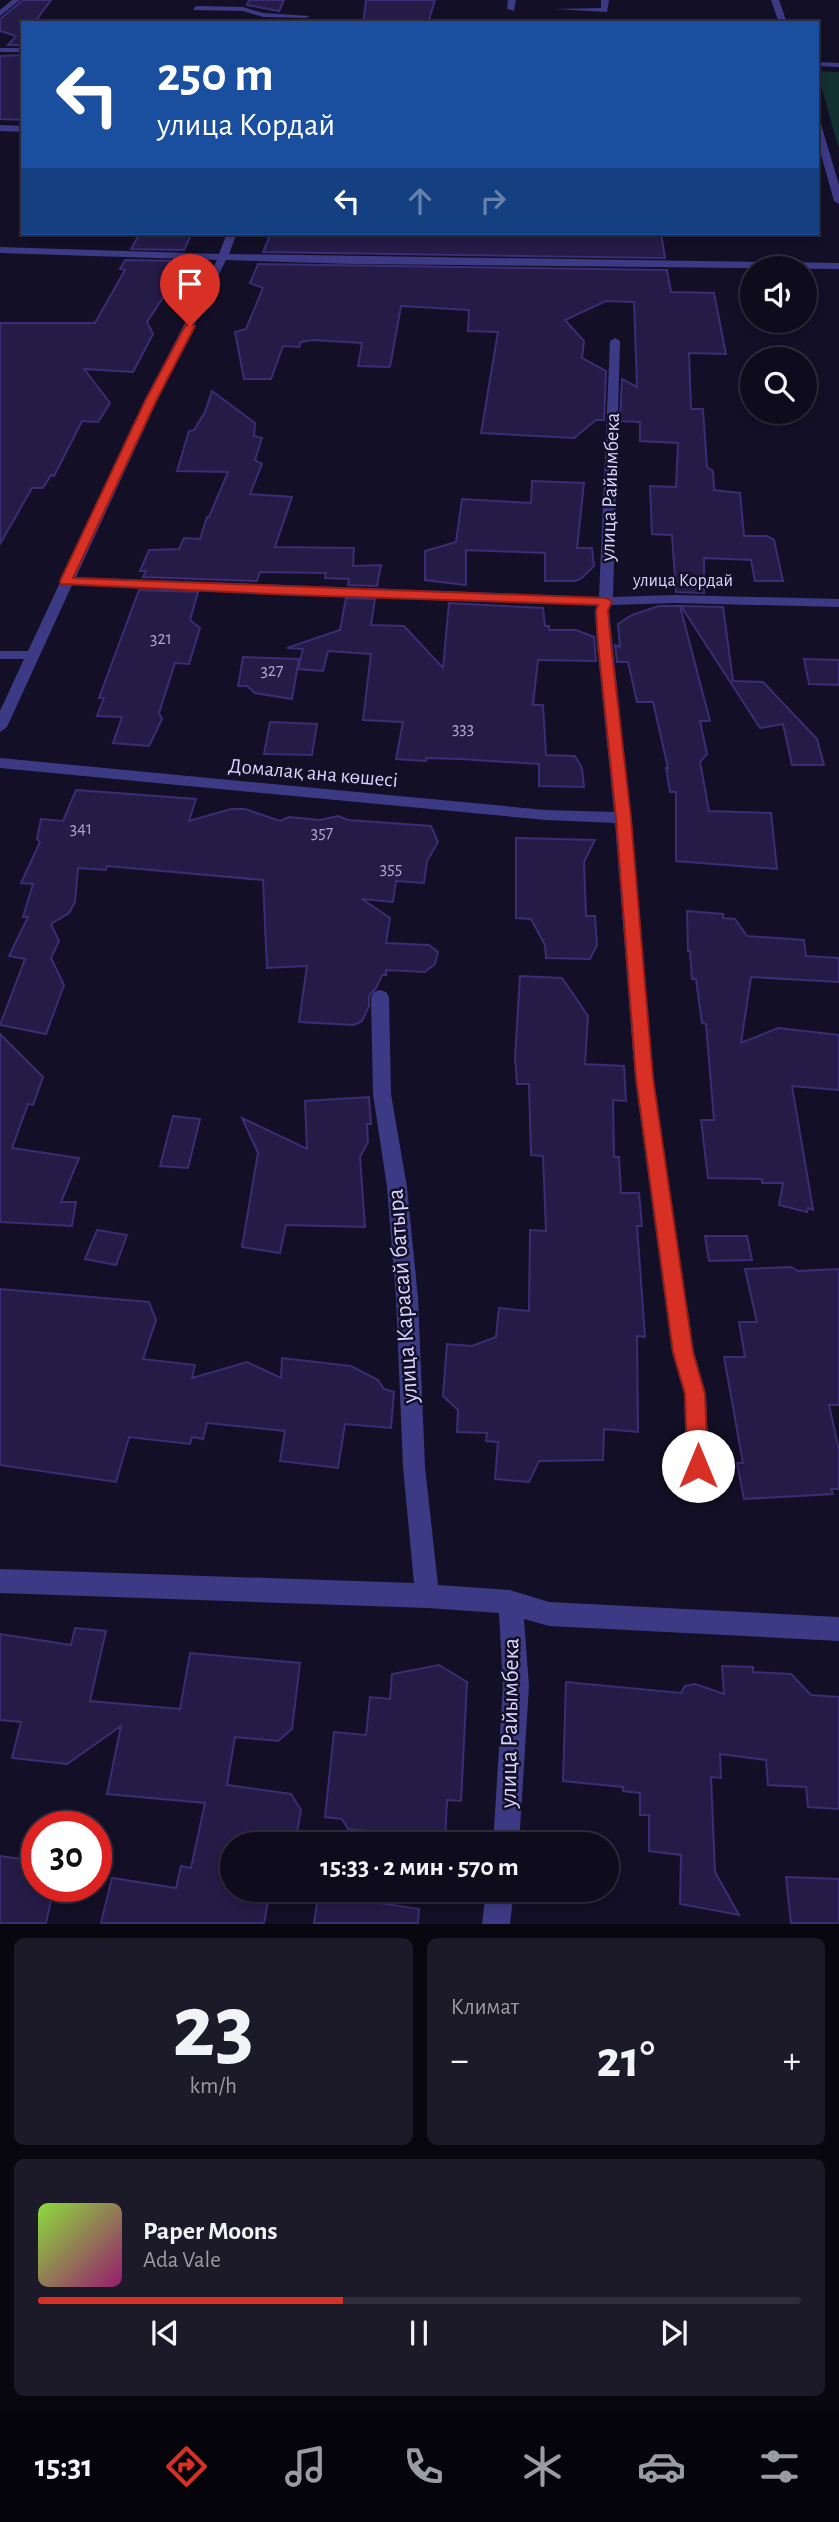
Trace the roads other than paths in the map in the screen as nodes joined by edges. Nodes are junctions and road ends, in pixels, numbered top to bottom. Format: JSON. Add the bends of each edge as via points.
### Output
{"nodes":[{"id":1,"x":16,"y":0,"type":"edge"},
{"id":2,"x":605,"y":0,"type":"edge"},
{"id":3,"x":775,"y":0,"type":"edge"},
{"id":4,"x":197,"y":8,"type":"dead end"},
{"id":5,"x":558,"y":9,"type":"dead end"},
{"id":6,"x":0,"y":14,"type":"edge"},
{"id":7,"x":306,"y":16,"type":"edge"},
{"id":8,"x":782,"y":21,"type":"edge"},
{"id":9,"x":0,"y":50,"type":"edge"},
{"id":10,"x":21,"y":50,"type":"edge"},
{"id":11,"x":819,"y":64,"type":"edge"},
{"id":12,"x":839,"y":65,"type":"edge"},
{"id":13,"x":0,"y":128,"type":"edge"},
{"id":14,"x":21,"y":129,"type":"edge"},
{"id":15,"x":819,"y":130,"type":"edge"},
{"id":16,"x":825,"y":149,"type":"junction"},
{"id":17,"x":839,"y":149,"type":"edge"},
{"id":18,"x":839,"y":201,"type":"edge"},
{"id":19,"x":231,"y":235,"type":"edge"},
{"id":20,"x":0,"y":250,"type":"edge"},
{"id":21,"x":223,"y":257,"type":"junction"},
{"id":22,"x":839,"y":266,"type":"edge"},
{"id":23,"x":615,"y":341,"type":"dead end"},
{"id":24,"x":66,"y":581,"type":"junction"},
{"id":25,"x":606,"y":601,"type":"junction"},
{"id":26,"x":839,"y":603,"type":"edge"},
{"id":27,"x":0,"y":654,"type":"edge"},
{"id":28,"x":31,"y":655,"type":"junction"},
{"id":29,"x":0,"y":726,"type":"edge"},
{"id":30,"x":0,"y":763,"type":"edge"},
{"id":31,"x":624,"y":818,"type":"junction"},
{"id":32,"x":380,"y":997,"type":"dead end"},
{"id":33,"x":698,"y":1466,"type":"dead end"},
{"id":34,"x":0,"y":1581,"type":"edge"},
{"id":35,"x":427,"y":1596,"type":"junction"},
{"id":36,"x":510,"y":1602,"type":"junction"},
{"id":37,"x":839,"y":1629,"type":"edge"},
{"id":38,"x":507,"y":1832,"type":"edge"},
{"id":39,"x":499,"y":1902,"type":"edge"},
{"id":40,"x":496,"y":1923,"type":"edge"}],
"edges":[{"from":1,"to":6,"type":"street"},
{"from":2,"to":5,"type":"street","via":[[604,10]]},
{"from":3,"to":8,"type":"street"},
{"from":4,"to":7,"type":"street"},
{"from":9,"to":10,"type":"street"},
{"from":11,"to":12,"type":"street"},
{"from":13,"to":14,"type":"street"},
{"from":15,"to":16,"type":"street"},
{"from":16,"to":17,"type":"street"},
{"from":16,"to":18,"type":"street"},
{"from":19,"to":21,"type":"street"},
{"from":20,"to":21,"type":"street"},
{"from":21,"to":22,"type":"street"},
{"from":21,"to":24,"type":"street"},
{"from":23,"to":25,"type":"street","name":"улица Райымбека"},
{"from":24,"to":25,"type":"street","name":"улица Кордай"},
{"from":24,"to":28,"type":"street"},
{"from":25,"to":26,"type":"street","name":"улица Кордай","via":[[676,598]]},
{"from":25,"to":31,"type":"street","name":"улица Райымбека","via":[[602,611],[604,644]]},
{"from":27,"to":28,"type":"street"},
{"from":28,"to":29,"type":"street"},
{"from":30,"to":31,"type":"street","name":"Домалақ ана көшесі","via":[[546,815]]},
{"from":31,"to":33,"type":"street","name":"улица Райымбека","via":[[644,1078],[683,1352],[695,1394]]},
{"from":32,"to":35,"type":"street","name":"улица Карасай батыра","via":[[382,1094],[401,1228],[414,1467]]},
{"from":34,"to":35,"type":"street"},
{"from":35,"to":36,"type":"street"},
{"from":36,"to":37,"type":"street","via":[[557,1614]]},
{"from":36,"to":38,"type":"street","name":"улица Райымбека","via":[[516,1686]]},
{"from":39,"to":40,"type":"street"}]}
